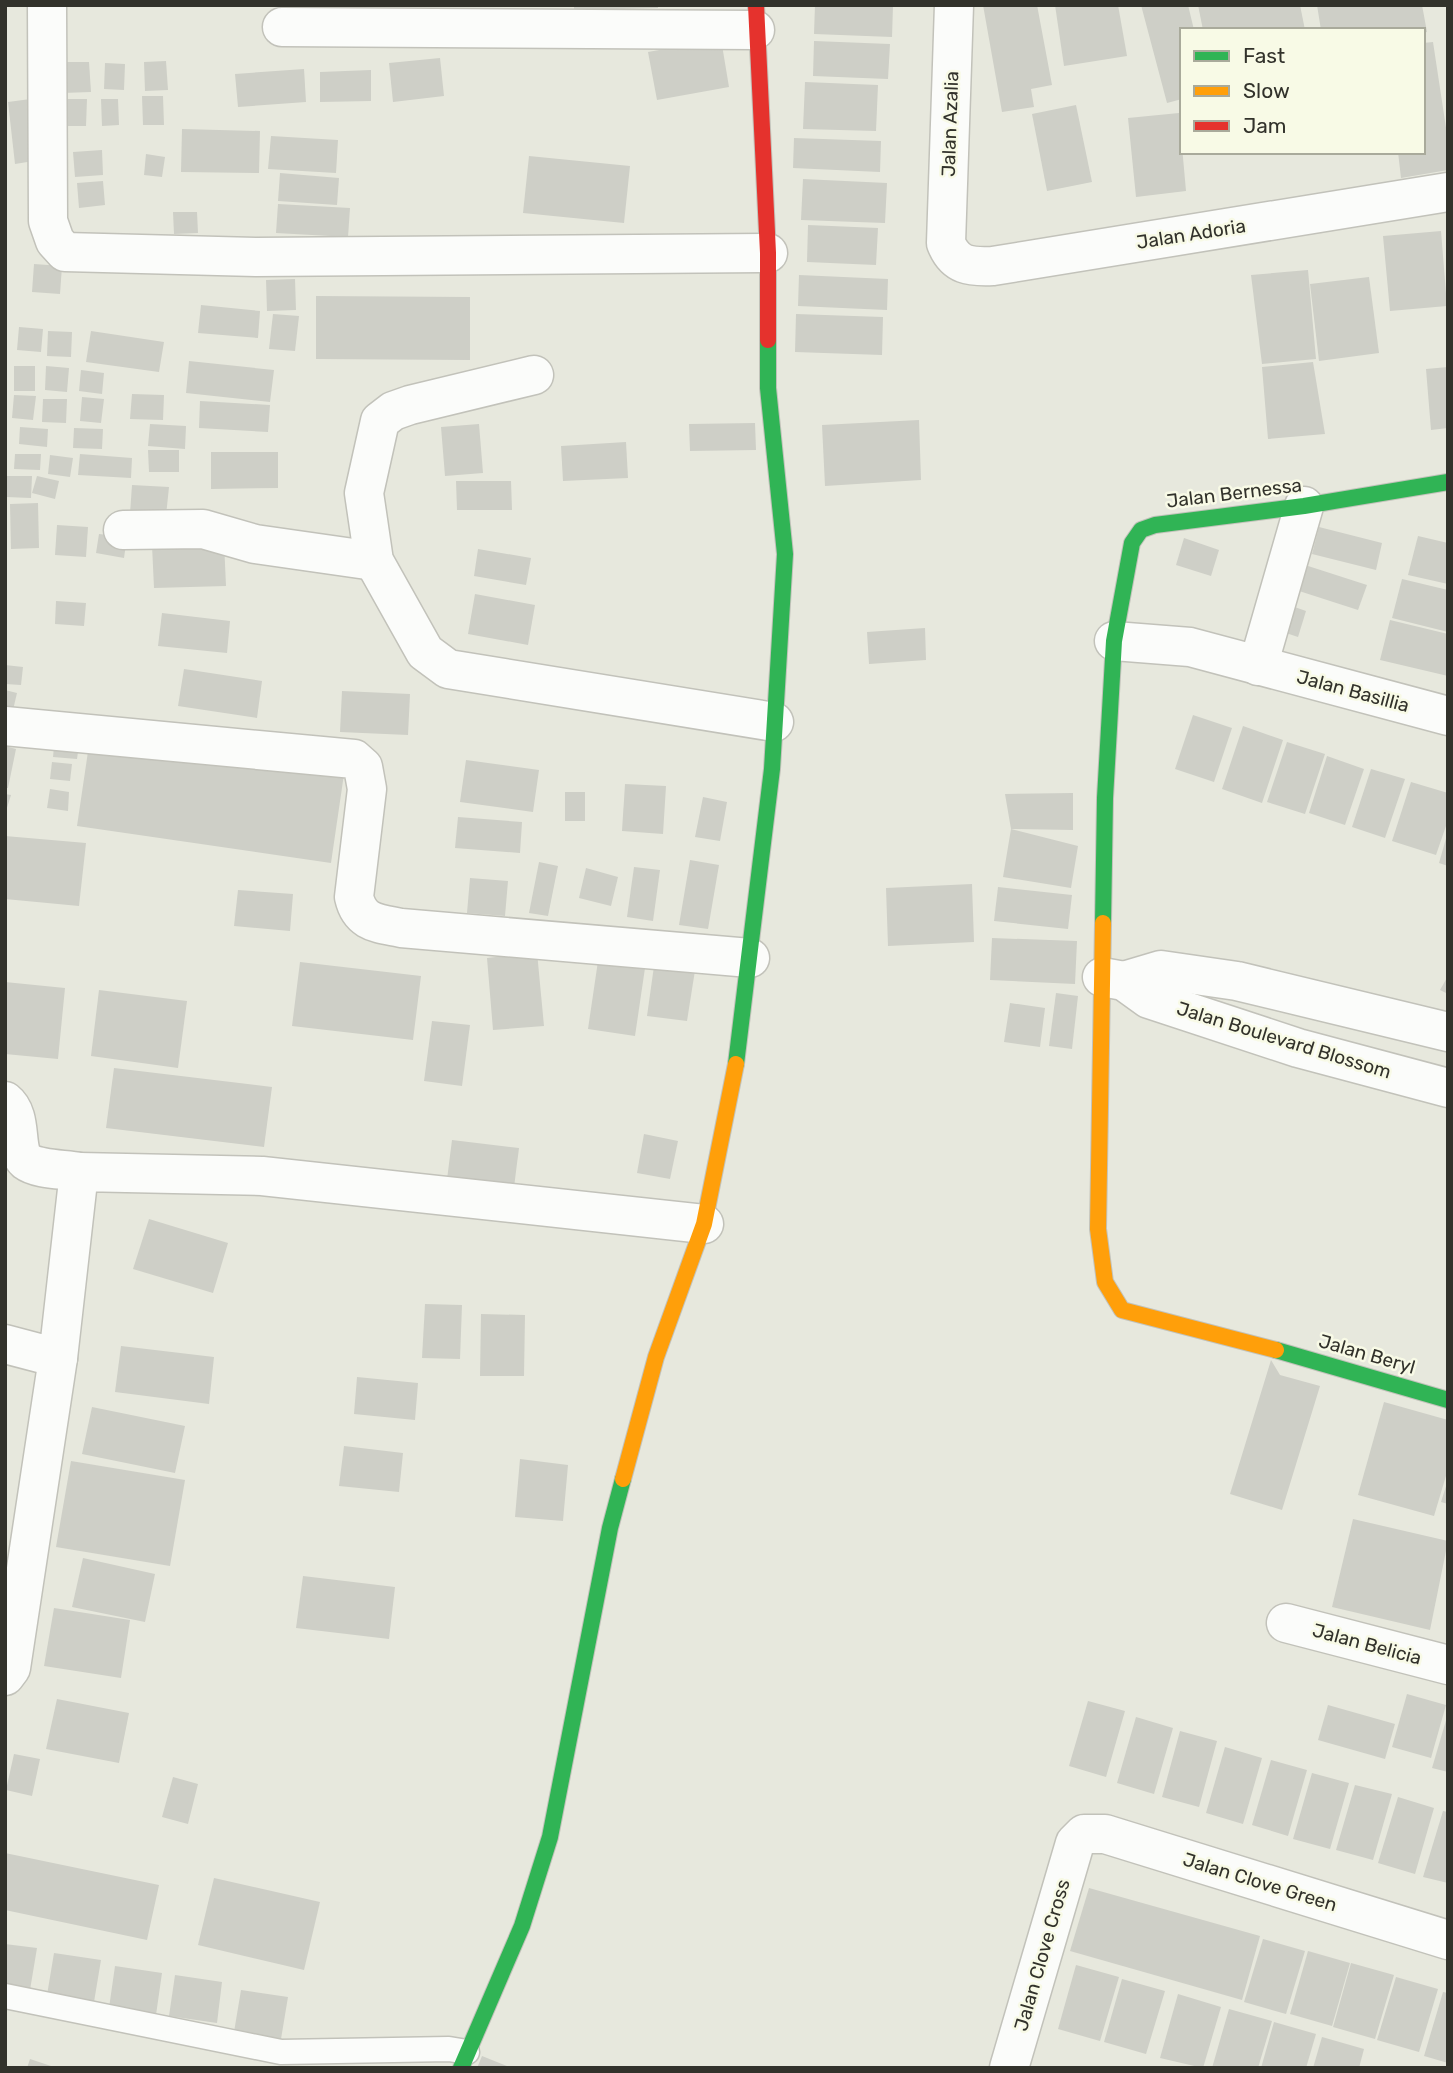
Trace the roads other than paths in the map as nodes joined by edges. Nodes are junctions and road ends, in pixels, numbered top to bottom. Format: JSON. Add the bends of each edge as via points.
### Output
{"nodes":[{"id":1,"x":47,"y":5,"type":"edge"},
{"id":2,"x":954,"y":5,"type":"edge"},
{"id":3,"x":756,"y":18,"type":"edge"},
{"id":4,"x":282,"y":27,"type":"dead end"},
{"id":5,"x":1448,"y":192,"type":"edge"},
{"id":6,"x":946,"y":243,"type":"joint"},
{"id":7,"x":768,"y":253,"type":"junction"},
{"id":8,"x":534,"y":375,"type":"dead end"},
{"id":9,"x":1448,"y":482,"type":"edge"},
{"id":10,"x":1304,"y":506,"type":"junction"},
{"id":11,"x":123,"y":530,"type":"dead end"},
{"id":12,"x":374,"y":561,"type":"junction"},
{"id":13,"x":1114,"y":641,"type":"junction"},
{"id":14,"x":1258,"y":666,"type":"junction"},
{"id":15,"x":1448,"y":716,"type":"edge"},
{"id":16,"x":774,"y":722,"type":"junction"},
{"id":17,"x":5,"y":726,"type":"edge"},
{"id":18,"x":750,"y":958,"type":"junction"},
{"id":19,"x":1114,"y":979,"type":"junction"},
{"id":20,"x":1448,"y":1031,"type":"edge"},
{"id":21,"x":1448,"y":1088,"type":"edge"},
{"id":22,"x":5,"y":1101,"type":"edge"},
{"id":23,"x":79,"y":1172,"type":"junction"},
{"id":24,"x":704,"y":1224,"type":"junction"},
{"id":25,"x":5,"y":1344,"type":"edge"},
{"id":26,"x":58,"y":1358,"type":"junction"},
{"id":27,"x":1448,"y":1400,"type":"edge"},
{"id":28,"x":1286,"y":1623,"type":"dead end"},
{"id":29,"x":1448,"y":1665,"type":"edge"},
{"id":30,"x":5,"y":1676,"type":"edge"},
{"id":31,"x":1075,"y":1843,"type":"joint"},
{"id":32,"x":1448,"y":1940,"type":"edge"},
{"id":33,"x":5,"y":1996,"type":"edge"},
{"id":34,"x":464,"y":2060,"type":"edge"},
{"id":35,"x":1009,"y":2068,"type":"edge"}],
"edges":[{"from":1,"to":7,"type":"street","via":[[48,221],[65,252],[256,257]]},
{"from":2,"to":6,"type":"street","name":"Jalan Azalia"},
{"from":3,"to":4,"type":"street"},
{"from":3,"to":7,"type":"street"},
{"from":5,"to":6,"type":"street","name":"Jalan Adoria","via":[[993,266],[965,265],[951,255]]},
{"from":7,"to":16,"type":"street","via":[[768,388],[785,554]]},
{"from":8,"to":12,"type":"street","via":[[410,405],[380,421],[364,493]]},
{"from":9,"to":10,"type":"street","name":"Jalan Bernessa"},
{"from":10,"to":13,"type":"street","name":"Jalan Bernessa","via":[[1141,530],[1132,543]]},
{"from":10,"to":14,"type":"street"},
{"from":11,"to":12,"type":"street","via":[[203,529],[255,544]]},
{"from":12,"to":16,"type":"street","via":[[425,652],[447,669]]},
{"from":13,"to":14,"type":"street","name":"Jalan Basillia","via":[[1190,647]]},
{"from":13,"to":19,"type":"street","name":"Jalan Bernessa","via":[[1105,798]]},
{"from":14,"to":15,"type":"street","name":"Jalan Basillia"},
{"from":16,"to":18,"type":"street"},
{"from":17,"to":18,"type":"street","via":[[354,759],[363,767],[367,789],[354,897],[357,911],[373,923]]},
{"from":18,"to":24,"type":"street","via":[[739,1048]]},
{"from":19,"to":20,"type":"street","name":"Jalan Boulevard Blossom","via":[[1161,970],[1237,981]]},
{"from":19,"to":21,"type":"street","name":"Jalan Boulevard Blossom","via":[[1149,999],[1298,1048]]},
{"from":19,"to":27,"type":"street","name":"Jalan Beryl","via":[[1098,1229],[1100,1263],[1110,1297],[1122,1310]]},
{"from":22,"to":23,"type":"street","via":[[13,1109],[21,1155],[27,1162]]},
{"from":23,"to":24,"type":"street","via":[[262,1176]]},
{"from":23,"to":26,"type":"street"},
{"from":24,"to":34,"type":"street","via":[[656,1357],[610,1528],[544,1860],[522,1926]]},
{"from":25,"to":26,"type":"street"},
{"from":26,"to":30,"type":"street","via":[[11,1668]]},
{"from":28,"to":29,"type":"street","name":"Jalan Belicia"},
{"from":31,"to":32,"type":"street","name":"Jalan Clove Green","via":[[1083,1834],[1105,1834]]},
{"from":31,"to":35,"type":"street","name":"Jalan Clove Cross"},
{"from":33,"to":34,"type":"lane","via":[[281,2052],[449,2049]]}]}
